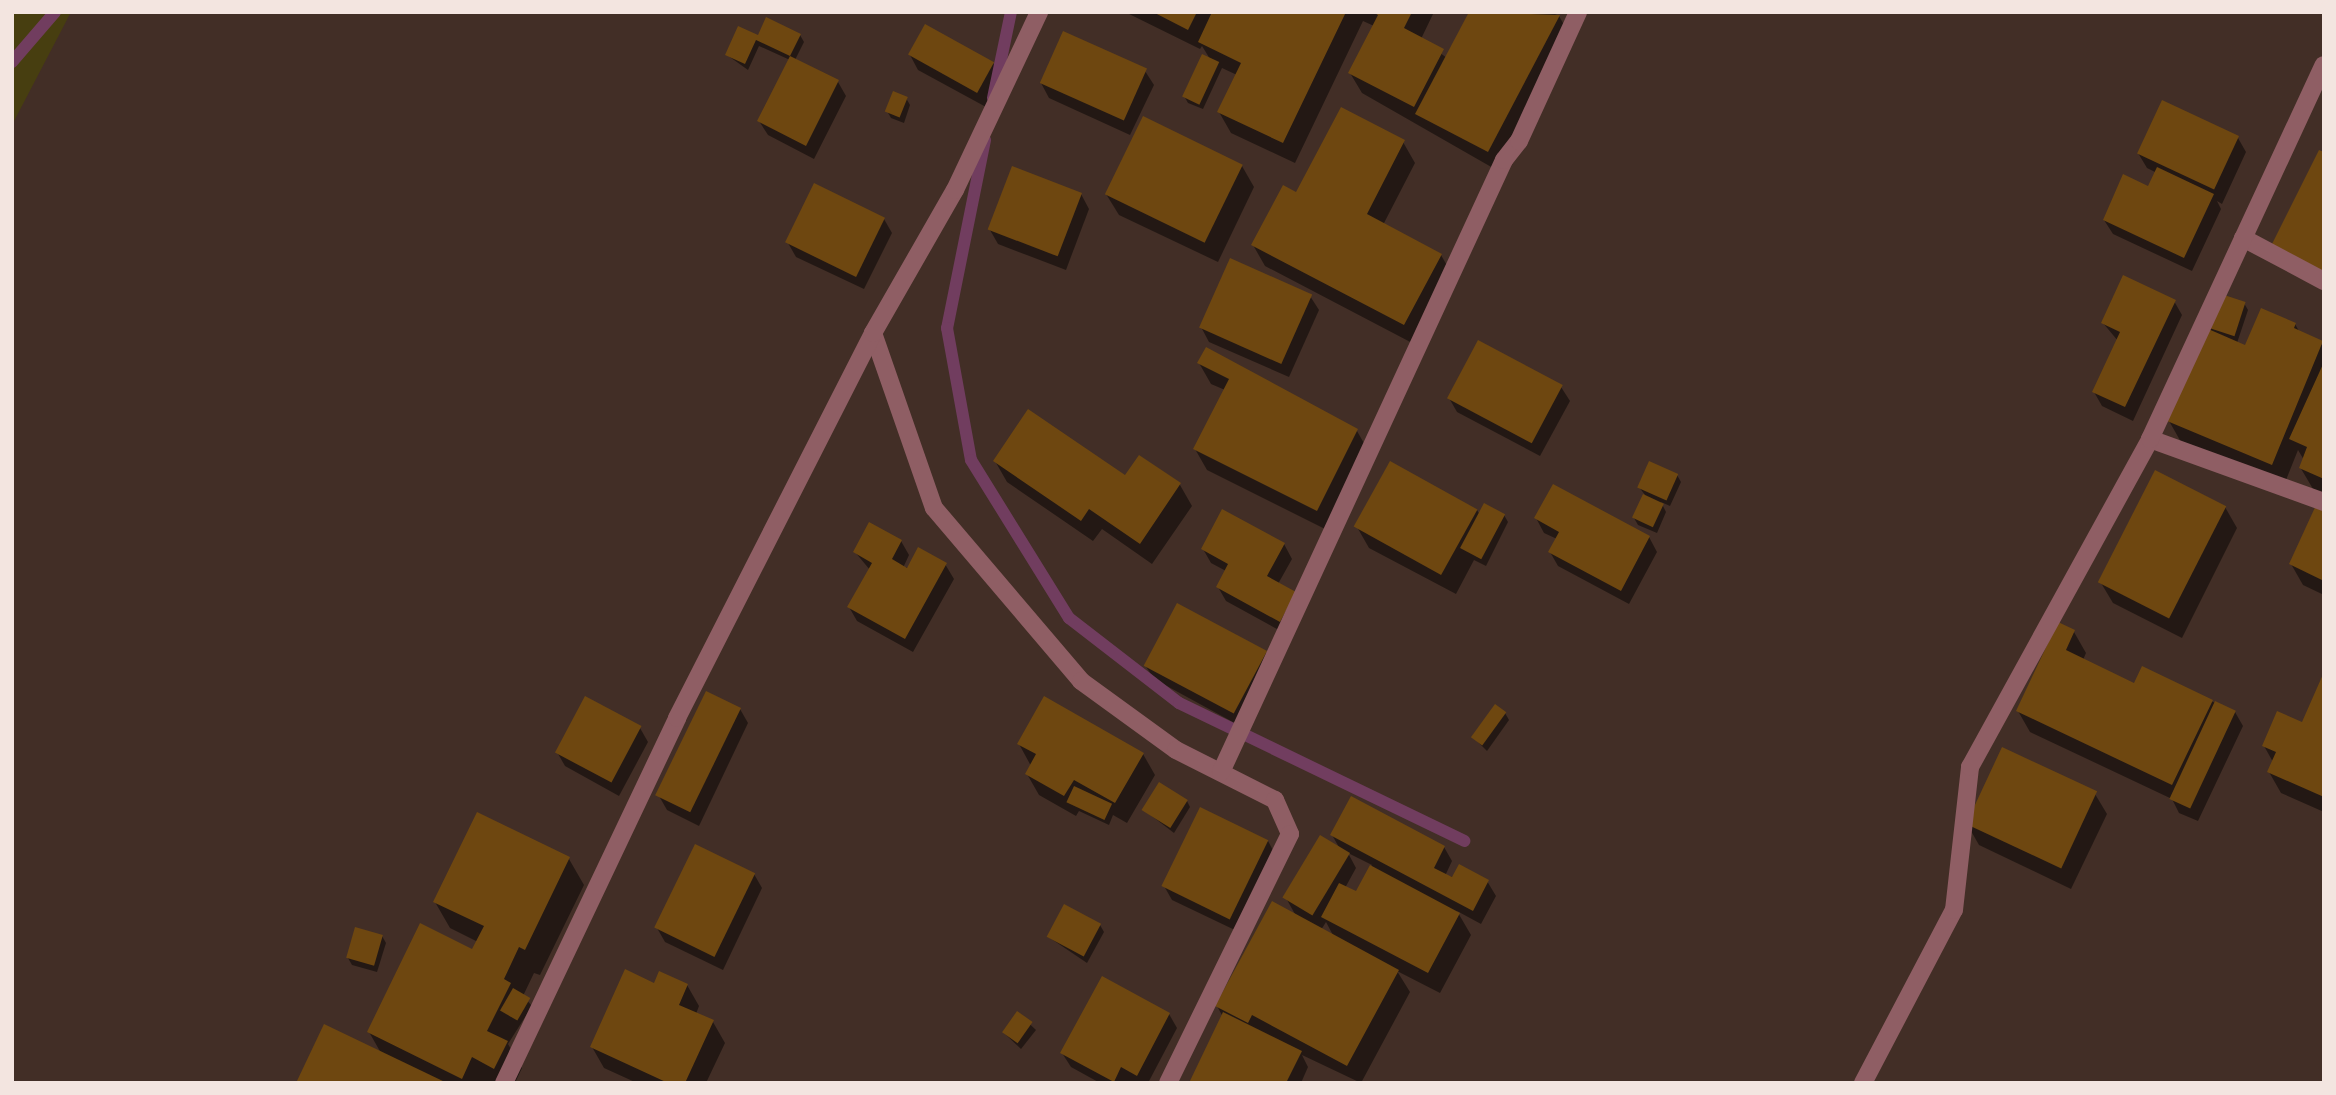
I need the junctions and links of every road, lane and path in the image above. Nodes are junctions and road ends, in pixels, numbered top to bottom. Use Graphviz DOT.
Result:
graph roads {
  1 [pos="1039,12"];
  2 [pos="1578,12"];
  3 [pos="2324,65"];
  4 [pos="2243,238"];
  5 [pos="2324,281"];
  6 [pos="873,333"];
  7 [pos="2150,439"];
  8 [pos="2324,502"];
  9 [pos="1221,772"];
  10 [pos="503,1083"];
  11 [pos="1168,1083"];
  12 [pos="1863,1083"];
  1 -- 6 [label="street"];
  2 -- 9 [label="street"];
  3 -- 4 [label="street"];
  4 -- 5 [label="street"];
  4 -- 7 [label="street"];
  6 -- 9 [label="street"];
  6 -- 10 [label="street"];
  7 -- 8 [label="street"];
  7 -- 12 [label="street"];
  9 -- 11 [label="street"];
}
